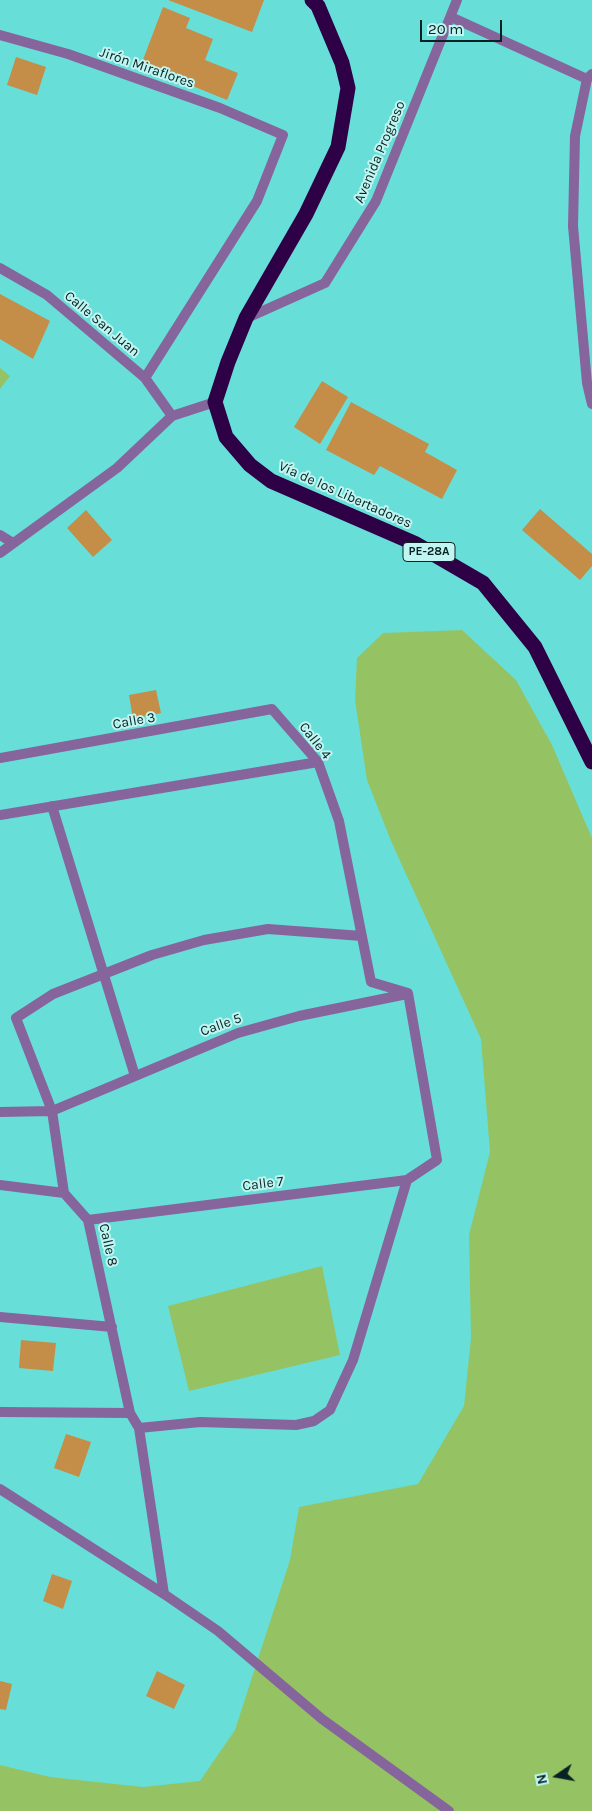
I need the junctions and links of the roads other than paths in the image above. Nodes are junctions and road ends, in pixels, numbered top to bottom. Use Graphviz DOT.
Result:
graph roads {
  1 [pos="312,0"];
  2 [pos="457,0"];
  3 [pos="451,17"];
  4 [pos="0,35"];
  5 [pos="590,76"];
  6 [pos="0,268"];
  7 [pos="246,318"];
  8 [pos="145,378"];
  9 [pos="215,402"];
  10 [pos="592,404"];
  11 [pos="172,416"];
  12 [pos="0,535"];
  13 [pos="13,543"];
  14 [pos="0,553"];
  15 [pos="272,709"];
  16 [pos="0,758"];
  17 [pos="318,762"];
  18 [pos="592,762"];
  19 [pos="52,806"];
  20 [pos="0,815"];
  21 [pos="362,936"];
  22 [pos="104,975"];
  23 [pos="408,993"];
  24 [pos="135,1076"];
  25 [pos="52,1111"];
  26 [pos="0,1112"];
  27 [pos="407,1180"];
  28 [pos="0,1185"];
  29 [pos="64,1192"];
  30 [pos="88,1220"];
  31 [pos="0,1317"];
  32 [pos="112,1327"];
  33 [pos="0,1412"];
  34 [pos="130,1413"];
  35 [pos="138,1428"];
  36 [pos="0,1489"];
  37 [pos="164,1594"];
  38 [pos="449,1811"];
  1 -- 7 [label="highway"];
  2 -- 3 [label="street, Avenida Progreso"];
  3 -- 5 [label="street"];
  3 -- 7 [label="street, Avenida Progreso"];
  4 -- 8 [label="street, Jirón Miraflores"];
  5 -- 10 [label="street"];
  6 -- 8 [label="street, Calle San Juan"];
  7 -- 9 [label="highway"];
  8 -- 11 [label="street, Calle San Juan"];
  9 -- 11 [label="street"];
  9 -- 18 [label="highway, Vía de los Libertadores / PE-28A"];
  11 -- 13 [label="street"];
  12 -- 13 [label="street"];
  13 -- 14 [label="street"];
  15 -- 16 [label="street, Calle 3"];
  15 -- 17 [label="street, Calle 4"];
  17 -- 19 [label="street"];
  17 -- 21 [label="street, Calle 4"];
  19 -- 20 [label="street"];
  19 -- 22 [label="street"];
  21 -- 22 [label="street"];
  21 -- 23 [label="street, Calle 4"];
  22 -- 24 [label="street"];
  22 -- 25 [label="street"];
  23 -- 24 [label="street, Calle 5"];
  23 -- 27 [label="street, Calle 7"];
  24 -- 25 [label="street, Calle 5"];
  25 -- 26 [label="street"];
  25 -- 29 [label="street"];
  27 -- 30 [label="street, Calle 7"];
  27 -- 35 [label="street"];
  28 -- 29 [label="street"];
  29 -- 30 [label="street, Calle 8"];
  30 -- 32 [label="street, Calle 8"];
  31 -- 32 [label="street"];
  32 -- 34 [label="street, Calle 8"];
  33 -- 34 [label="street"];
  34 -- 35 [label="street, Calle 8"];
  35 -- 37 [label="street, Calle 8"];
  36 -- 37 [label="street"];
  37 -- 38 [label="street"];
}
